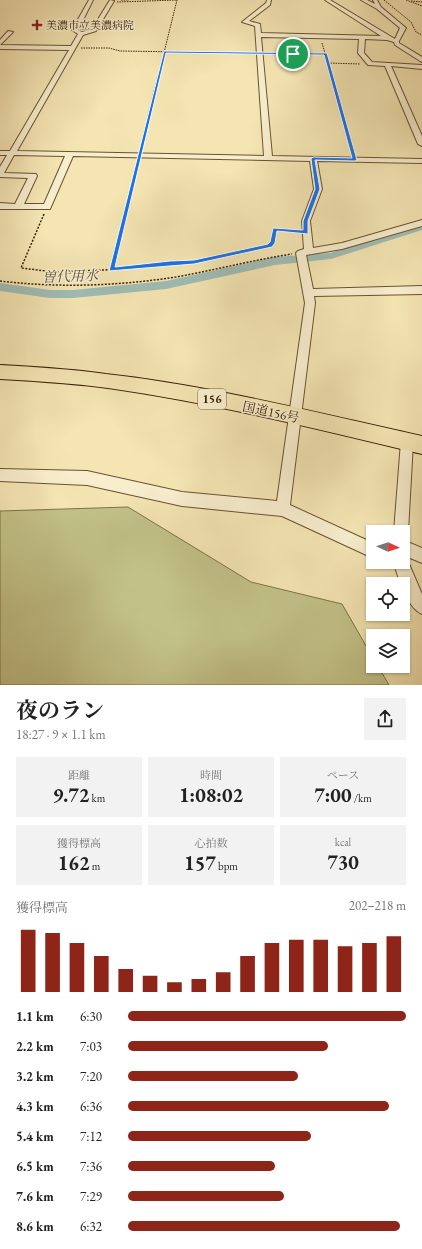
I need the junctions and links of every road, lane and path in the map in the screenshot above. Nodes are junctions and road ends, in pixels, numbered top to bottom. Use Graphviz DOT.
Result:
graph roads {
  1 [pos="91,0"];
  2 [pos="269,0"];
  3 [pos="327,0"];
  4 [pos="362,0"];
  5 [pos="375,0"];
  6 [pos="384,0"];
  7 [pos="406,0"];
  8 [pos="112,1"];
  9 [pos="408,1"];
  10 [pos="422,2"];
  11 [pos="422,6"];
  12 [pos="379,8"];
  13 [pos="5,33"];
  14 [pos="81,34"];
  15 [pos="259,35"];
  16 [pos="422,35"];
  17 [pos="320,36"];
  18 [pos="362,37"];
  19 [pos="388,38"];
  20 [pos="396,40"];
  21 [pos="0,43"];
  22 [pos="0,47"];
  23 [pos="73,48"];
  24 [pos="165,52"];
  25 [pos="261,53"];
  26 [pos="325,54"];
  27 [pos="422,60"];
  28 [pos="328,63"];
  29 [pos="370,64"];
  30 [pos="387,64"];
  31 [pos="422,67"];
  32 [pos="422,144"];
  33 [pos="0,152"];
  34 [pos="12,153"];
  35 [pos="70,154"];
  36 [pos="139,156"];
  37 [pos="268,158"];
  38 [pos="313,159"];
  39 [pos="355,160"];
  40 [pos="422,161"];
  41 [pos="0,174"];
  42 [pos="0,206"];
  43 [pos="18,207"];
  44 [pos="47,207"];
  45 [pos="422,223"];
  46 [pos="306,232"];
  47 [pos="304,256"];
  48 [pos="111,269"];
  49 [pos="0,281"];
  50 [pos="422,290"];
  51 [pos="308,293"];
  52 [pos="0,372"];
  53 [pos="295,417"];
  54 [pos="414,443"];
  55 [pos="0,475"];
  56 [pos="283,509"];
  57 [pos="402,525"];
  58 [pos="366,548"];
  59 [pos="410,550"];
  60 [pos="422,556"];
  61 [pos="403,569"];
  62 [pos="422,606"];
  1 -- 14 [label="street"];
  2 -- 15 [label="street"];
  3 -- 19 [label="street"];
  4 -- 12 [label="street"];
  5 -- 12 [label="street"];
  6 -- 16 [label="path"];
  7 -- 9 [label="path"];
  8 -- 14 [label="street"];
  8 -- 24 [label="path"];
  9 -- 10 [label="path"];
  9 -- 11 [label="path"];
  12 -- 20 [label="street"];
  13 -- 21 [label="street"];
  14 -- 23 [label="street"];
  15 -- 17 [label="street"];
  15 -- 25 [label="street"];
  17 -- 18 [label="street"];
  17 -- 26 [label="path"];
  18 -- 19 [label="street"];
  18 -- 29 [label="street"];
  19 -- 20 [label="street"];
  20 -- 27 [label="street"];
  22 -- 23 [label="street"];
  23 -- 24 [label="path"];
  23 -- 34 [label="street"];
  24 -- 25 [label="path"];
  24 -- 36 [label="path"];
  25 -- 26 [label="path"];
  25 -- 37 [label="street"];
  26 -- 28 [label="path"];
  28 -- 29 [label="path"];
  28 -- 39 [label="path"];
  29 -- 30 [label="street"];
  30 -- 31 [label="street"];
  30 -- 32 [label="street"];
  33 -- 34 [label="street"];
  34 -- 35 [label="street"];
  34 -- 41 [label="street"];
  35 -- 36 [label="street"];
  35 -- 44 [label="street"];
  36 -- 37 [label="street"];
  36 -- 48 [label="path"];
  37 -- 38 [label="street"];
  38 -- 39 [label="street"];
  38 -- 46 [label="street"];
  39 -- 40 [label="street"];
  41 -- 43 [label="street"];
  42 -- 43 [label="street"];
  43 -- 44 [label="street"];
  44 -- 48 [label="path"];
  45 -- 47 [label="street"];
  46 -- 47 [label="street"];
  46 -- 48 [label="path"];
  47 -- 49 [label="path"];
  47 -- 51 [label="street"];
  50 -- 51 [label="street"];
  51 -- 53 [label="street"];
  52 -- 53 [label="highway, 国道156号 / 156"];
  53 -- 54 [label="highway, 国道156号 / 156"];
  53 -- 56 [label="street"];
  54 -- 57 [label="street"];
  55 -- 56 [label="street"];
  56 -- 58 [label="street"];
  59 -- 60 [label="street"];
  61 -- 62 [label="street"];
}
